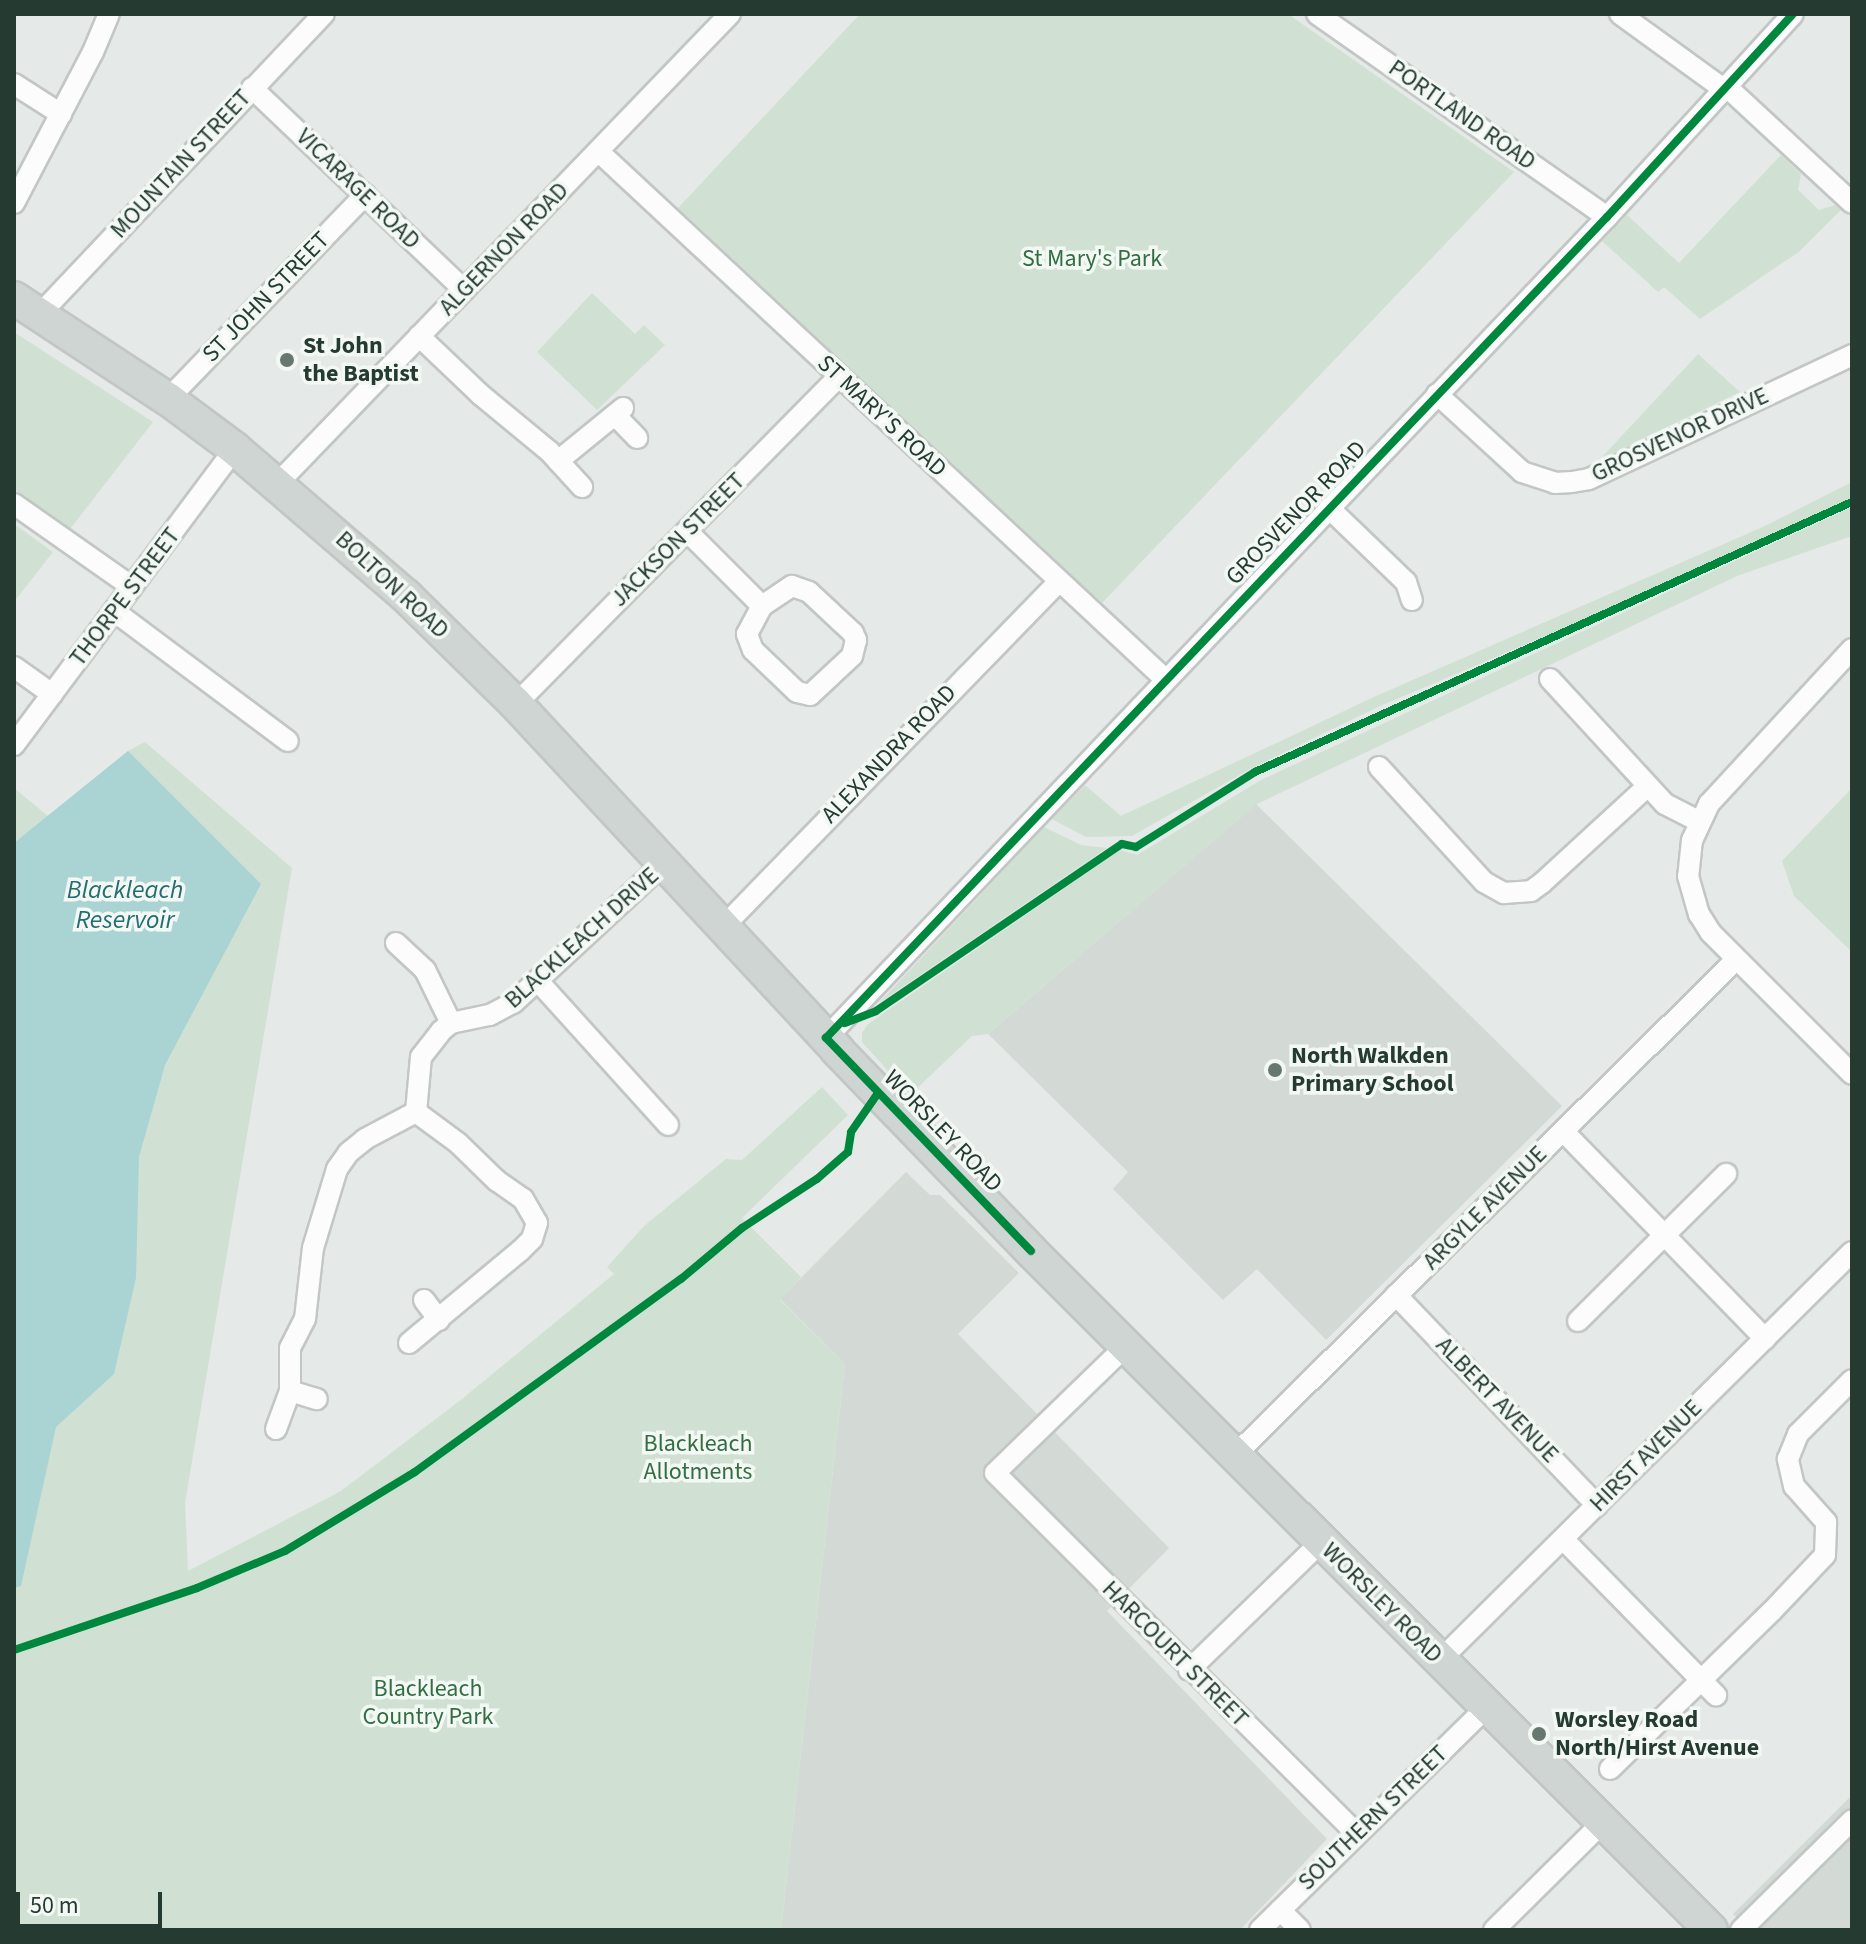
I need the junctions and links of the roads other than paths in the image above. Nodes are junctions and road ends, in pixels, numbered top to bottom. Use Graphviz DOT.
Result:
graph roads {
  1 [pos="109,14"];
  2 [pos="324,14"];
  3 [pos="730,14"];
  4 [pos="1317,14"];
  5 [pos="1620,14"];
  6 [pos="1793,14"];
  7 [pos="14,84"];
  8 [pos="252,88"];
  9 [pos="1727,89"];
  10 [pos="61,114"];
  11 [pos="598,151"];
  12 [pos="365,195"];
  13 [pos="14,203"];
  14 [pos="1852,203"];
  15 [pos="1607,217"];
  16 [pos="464,290"];
  17 [pos="27,306"];
  18 [pos="419,336"];
  19 [pos="1852,355"];
  20 [pos="839,376"];
  21 [pos="1437,394"];
  22 [pos="168,399"];
  23 [pos="637,438"];
  24 [pos="235,449"];
  25 [pos="558,461"];
  26 [pos="277,484"];
  27 [pos="582,487"];
  28 [pos="14,504"];
  29 [pos="1329,508"];
  30 [pos="687,531"];
  31 [pos="1058,583"];
  32 [pos="132,587"];
  33 [pos="1412,600"];
  34 [pos="762,606"];
  35 [pos="114,611"];
  36 [pos="1852,649"];
  37 [pos="14,667"];
  38 [pos="1166,680"];
  39 [pos="1563,683"];
  40 [pos="52,694"];
  41 [pos="516,704"];
  42 [pos="288,741"];
  43 [pos="14,745"];
  44 [pos="1390,772"];
  45 [pos="1648,786"];
  46 [pos="1699,821"];
  47 [pos="664,863"];
  48 [pos="723,927"];
  49 [pos="392,942"];
  50 [pos="1736,960"];
  51 [pos="538,981"];
  52 [pos="451,1023"];
  53 [pos="832,1044"];
  54 [pos="1852,1074"];
  55 [pos="416,1112"];
  56 [pos="669,1124"];
  57 [pos="1563,1131"];
  58 [pos="1726,1174"];
  59 [pos="559,1222"];
  60 [pos="537,1223"];
  61 [pos="1664,1235"];
  62 [pos="1852,1252"];
  63 [pos="1396,1295"];
  64 [pos="424,1300"];
  65 [pos="439,1320"];
  66 [pos="1578,1321"];
  67 [pos="1765,1339"];
  68 [pos="409,1343"];
  69 [pos="1126,1346"];
  70 [pos="1852,1380"];
  71 [pos="290,1391"];
  72 [pos="317,1399"];
  73 [pos="276,1429"];
  74 [pos="1234,1456"];
  75 [pos="1597,1505"];
  76 [pos="1563,1539"];
  77 [pos="1321,1542"];
  78 [pos="1440,1660"];
  79 [pos="1189,1670"];
  80 [pos="1701,1679"];
  81 [pos="1716,1695"];
  82 [pos="1487,1707"];
  83 [pos="1610,1769"];
  84 [pos="1852,1820"];
  85 [pos="1603,1822"];
  86 [pos="1357,1834"];
  87 [pos="1280,1910"];
  88 [pos="1260,1930"];
  89 [pos="1300,1930"];
  90 [pos="1494,1930"];
  91 [pos="1711,1930"];
  92 [pos="1741,1930"];
  1 -- 10 [label="street"];
  2 -- 8 [label="street, MOUNTAIN STREET"];
  3 -- 11 [label="street, ALGERNON ROAD"];
  4 -- 15 [label="street, PORTLAND ROAD"];
  5 -- 9 [label="street"];
  6 -- 9 [label="street, GROSVENOR ROAD"];
  7 -- 10 [label="street"];
  8 -- 12 [label="street, VICARAGE ROAD"];
  8 -- 17 [label="street, MOUNTAIN STREET"];
  9 -- 14 [label="street"];
  9 -- 15 [label="street, GROSVENOR ROAD"];
  10 -- 13 [label="street"];
  11 -- 16 [label="street, ALGERNON ROAD"];
  11 -- 20 [label="street, ST MARY'S ROAD"];
  12 -- 16 [label="street, VICARAGE ROAD"];
  12 -- 22 [label="street, ST JOHN STREET"];
  15 -- 21 [label="street, GROSVENOR ROAD"];
  16 -- 18 [label="street, ALGERNON ROAD"];
  17 -- 22 [label="main road, BOLTON ROAD"];
  18 -- 25 [label="street"];
  18 -- 26 [label="street, ALGERNON ROAD"];
  19 -- 21 [label="street, GROSVENOR DRIVE"];
  20 -- 30 [label="street, JACKSON STREET"];
  20 -- 31 [label="street, ST MARY'S ROAD"];
  21 -- 29 [label="street, GROSVENOR ROAD"];
  22 -- 24 [label="main road, BOLTON ROAD"];
  23 -- 25 [label="street"];
  24 -- 26 [label="main road, BOLTON ROAD"];
  24 -- 32 [label="street, THORPE STREET"];
  25 -- 27 [label="street"];
  26 -- 41 [label="main road, BOLTON ROAD"];
  28 -- 32 [label="street"];
  29 -- 33 [label="street"];
  29 -- 38 [label="street, GROSVENOR ROAD"];
  30 -- 34 [label="street"];
  30 -- 41 [label="street, JACKSON STREET"];
  31 -- 38 [label="street, ST MARY'S ROAD"];
  31 -- 48 [label="street, ALEXANDRA ROAD"];
  32 -- 35 [label="street, THORPE STREET"];
  34 -- 34 [label="street"];
  35 -- 40 [label="street, THORPE STREET"];
  35 -- 42 [label="street"];
  36 -- 46 [label="street"];
  37 -- 40 [label="street"];
  38 -- 53 [label="street, GROSVENOR ROAD"];
  39 -- 45 [label="street"];
  40 -- 43 [label="street, THORPE STREET"];
  41 -- 47 [label="main road, BOLTON ROAD"];
  44 -- 45 [label="street"];
  45 -- 46 [label="street"];
  46 -- 50 [label="street"];
  47 -- 48 [label="main road, BOLTON ROAD"];
  47 -- 51 [label="street, BLACKLEACH DRIVE"];
  48 -- 53 [label="main road, WORSLEY ROAD"];
  49 -- 52 [label="street"];
  50 -- 54 [label="street"];
  50 -- 57 [label="street, ARGYLE AVENUE"];
  51 -- 52 [label="street, BLACKLEACH DRIVE"];
  51 -- 56 [label="street"];
  52 -- 55 [label="street"];
  53 -- 69 [label="main road, WORSLEY ROAD"];
  55 -- 60 [label="street"];
  55 -- 71 [label="street"];
  57 -- 61 [label="street"];
  57 -- 63 [label="street, ARGYLE AVENUE"];
  58 -- 61 [label="street"];
  59 -- 60 [label="street"];
  60 -- 65 [label="street"];
  61 -- 66 [label="street"];
  61 -- 67 [label="street"];
  62 -- 67 [label="street, HIRST AVENUE"];
  63 -- 74 [label="street, ARGYLE AVENUE"];
  63 -- 75 [label="street, ALBERT AVENUE"];
  64 -- 65 [label="street"];
  65 -- 68 [label="street"];
  67 -- 75 [label="street, HIRST AVENUE"];
  69 -- 74 [label="main road, WORSLEY ROAD"];
  69 -- 79 [label="street, HARCOURT STREET"];
  70 -- 80 [label="street"];
  71 -- 72 [label="street"];
  71 -- 73 [label="street"];
  74 -- 77 [label="main road, WORSLEY ROAD"];
  75 -- 76 [label="street, HIRST AVENUE"];
  76 -- 78 [label="street, HIRST AVENUE"];
  76 -- 80 [label="street"];
  77 -- 78 [label="main road, WORSLEY ROAD"];
  77 -- 79 [label="street"];
  78 -- 82 [label="main road, WORSLEY ROAD"];
  79 -- 86 [label="street, HARCOURT STREET"];
  80 -- 81 [label="street"];
  80 -- 83 [label="street"];
  82 -- 85 [label="main road, WORSLEY ROAD"];
  82 -- 86 [label="street, SOUTHERN STREET"];
  84 -- 92 [label="street"];
  85 -- 90 [label="street"];
  85 -- 91 [label="main road, WORSLEY ROAD"];
  86 -- 87 [label="street, SOUTHERN STREET"];
  87 -- 88 [label="street, SOUTHERN STREET"];
  87 -- 89 [label="street"];
}
